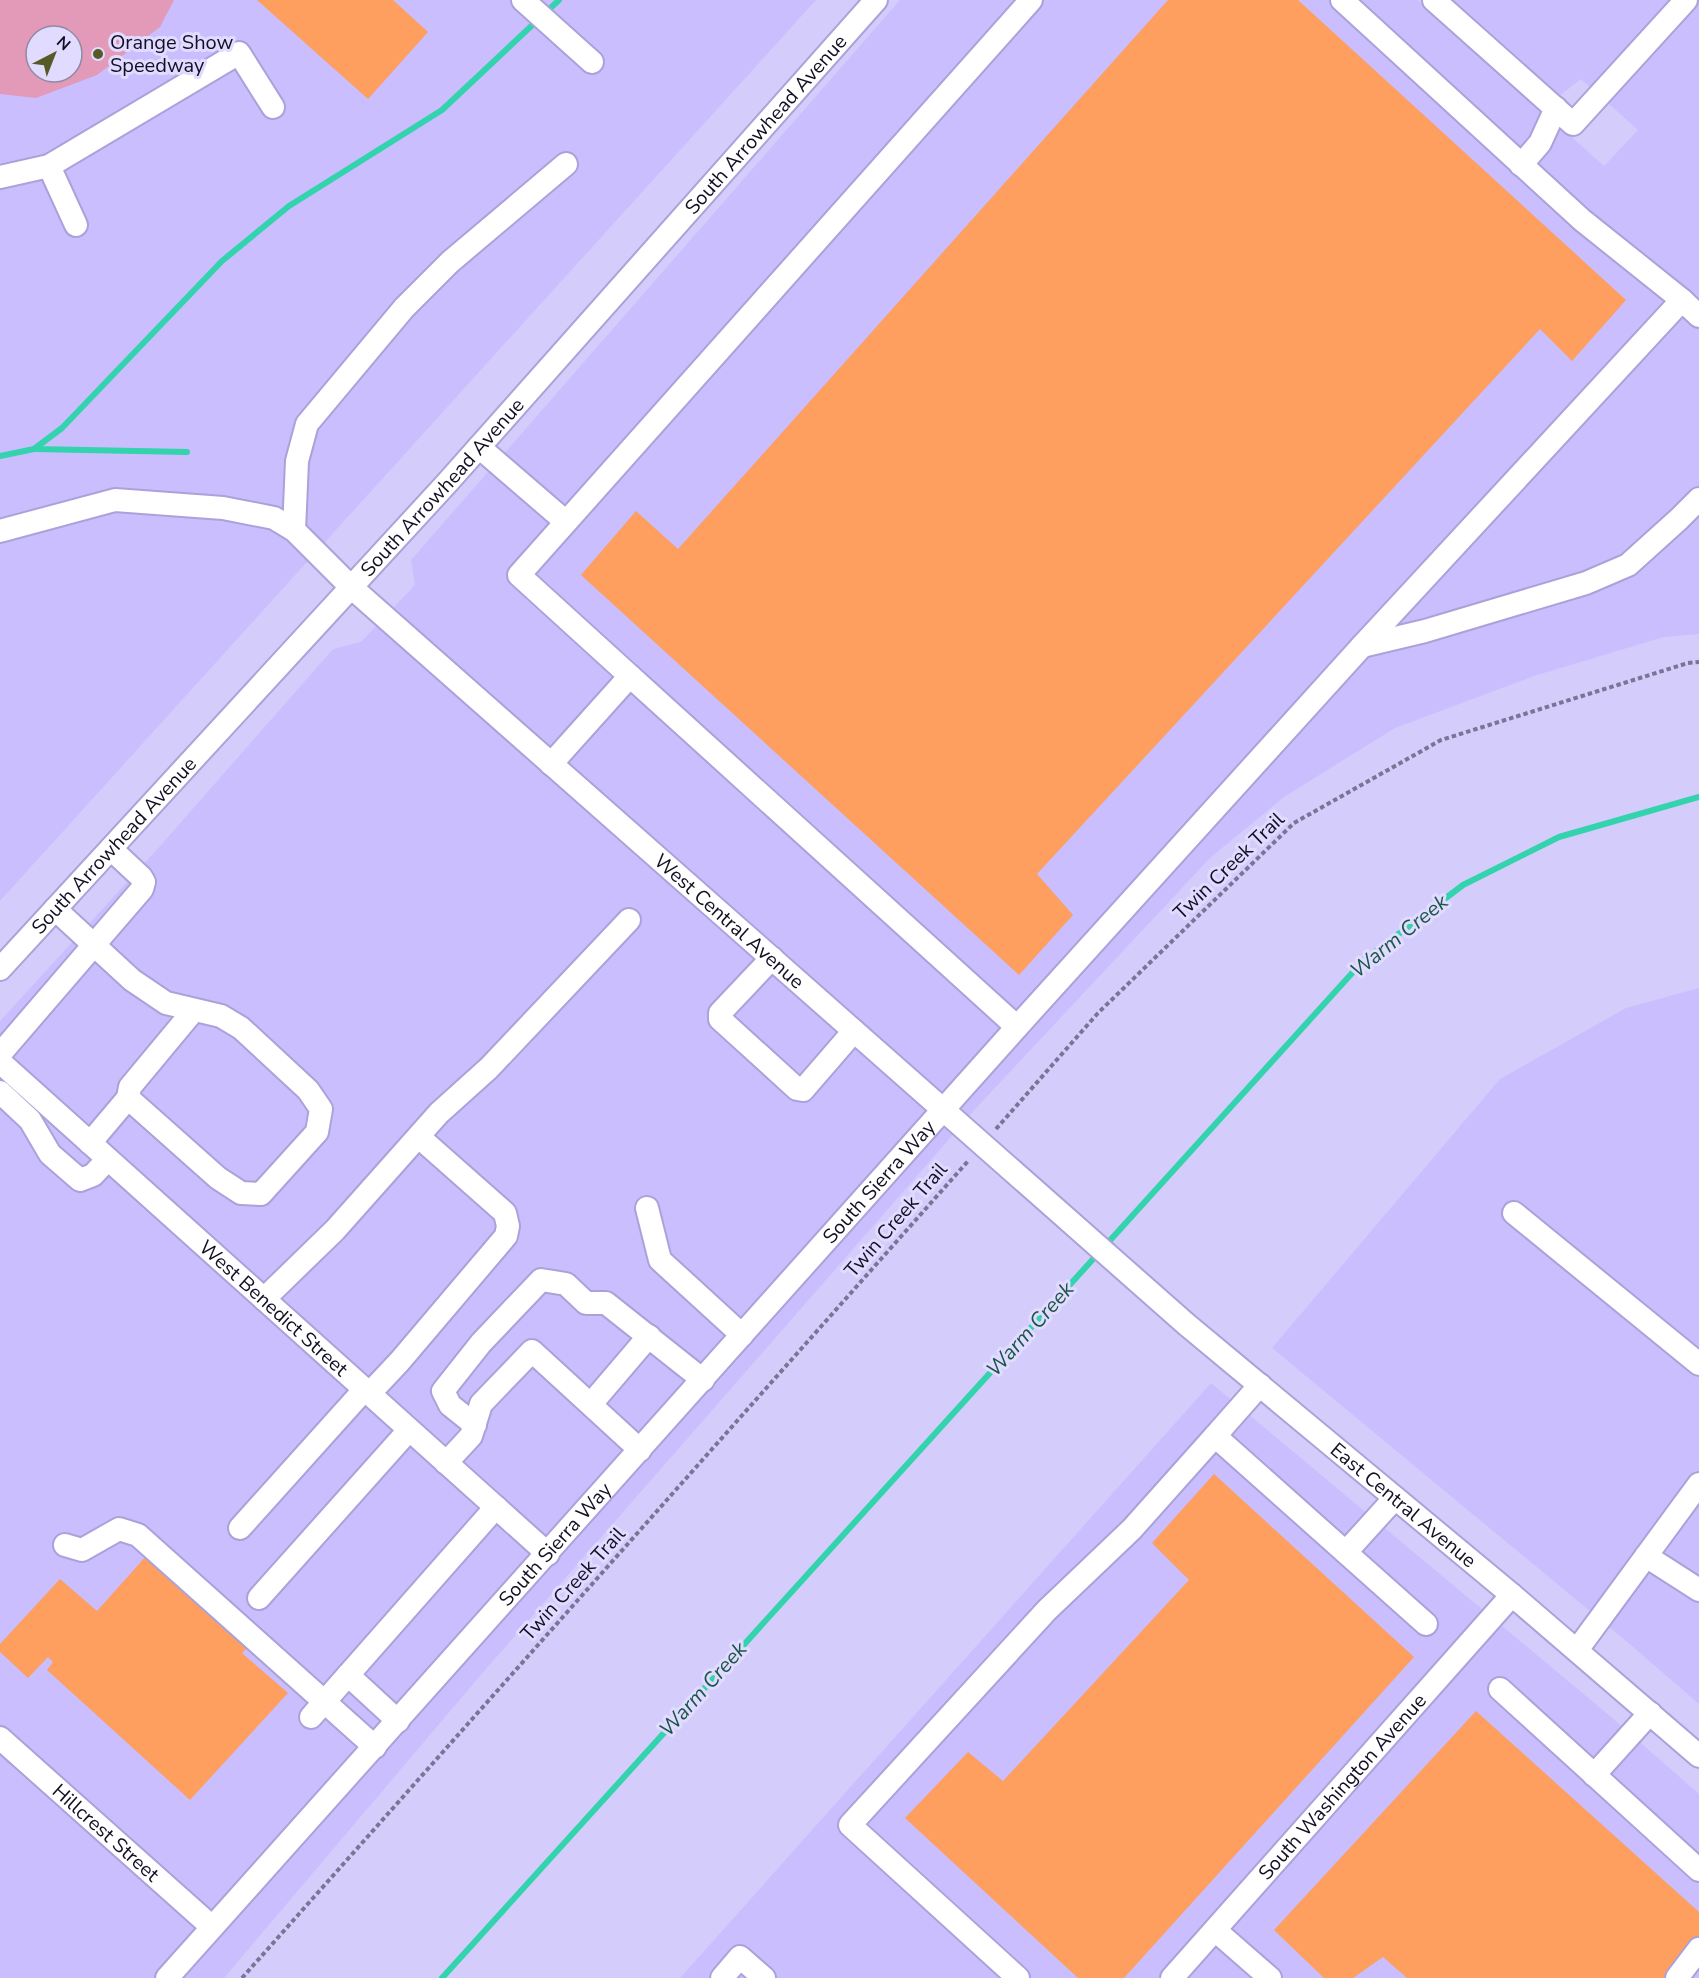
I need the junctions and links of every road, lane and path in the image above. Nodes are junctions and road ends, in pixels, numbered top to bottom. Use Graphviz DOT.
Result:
graph roads {
  1 [pos="523,0"];
  2 [pos="876,0"];
  3 [pos="1031,0"];
  4 [pos="1342,0"];
  5 [pos="1434,0"];
  6 [pos="1686,0"];
  7 [pos="592,62"];
  8 [pos="273,107"];
  9 [pos="1556,108"];
  10 [pos="566,164"];
  11 [pos="1521,165"];
  12 [pos="50,166"];
  13 [pos="0,177"];
  14 [pos="76,225"];
  15 [pos="1682,300"];
  16 [pos="1699,316"];
  17 [pos="479,447"];
  18 [pos="1699,499"];
  19 [pos="566,522"];
  20 [pos="294,530"];
  21 [pos="0,531"];
  22 [pos="351,587"];
  23 [pos="1362,646"];
  24 [pos="1699,662"];
  25 [pos="630,676"];
  26 [pos="551,764"];
  27 [pos="111,849"];
  28 [pos="55,909"];
  29 [pos="629,920"];
  30 [pos="93,945"];
  31 [pos="772,958"];
  32 [pos="0,969"];
  33 [pos="194,1010"];
  34 [pos="1017,1027"];
  35 [pos="854,1031"];
  36 [pos="0,1054"];
  37 [pos="0,1062"];
  38 [pos="0,1092"];
  39 [pos="129,1098"];
  40 [pos="943,1109"];
  41 [pos="419,1137"];
  42 [pos="90,1143"];
  43 [pos="982,1144"];
  44 [pos="108,1159"];
  45 [pos="647,1209"];
  46 [pos="1514,1212"];
  47 [pos="1107,1255"];
  48 [pos="264,1299"];
  49 [pos="742,1335"];
  50 [pos="649,1336"];
  51 [pos="1699,1364"];
  52 [pos="703,1380"];
  53 [pos="1260,1385"];
  54 [pos="367,1392"];
  55 [pos="591,1404"];
  56 [pos="475,1425"];
  57 [pos="410,1430"];
  58 [pos="1215,1436"];
  59 [pos="640,1450"];
  60 [pos="446,1463"];
  61 [pos="1699,1484"];
  62 [pos="1395,1497"];
  63 [pos="496,1507"];
  64 [pos="240,1528"];
  65 [pos="65,1545"];
  66 [pos="1346,1552"];
  67 [pos="548,1554"];
  68 [pos="1646,1556"];
  69 [pos="1699,1590"];
  70 [pos="1512,1595"];
  71 [pos="260,1598"];
  72 [pos="1426,1624"];
  73 [pos="1577,1650"];
  74 [pos="348,1675"];
  75 [pos="1500,1689"];
  76 [pos="318,1709"];
  77 [pos="1650,1713"];
  78 [pos="398,1721"];
  79 [pos="0,1738"];
  80 [pos="375,1747"];
  81 [pos="1699,1756"];
  82 [pos="1594,1774"];
  83 [pos="1699,1870"];
  84 [pos="212,1928"];
  85 [pos="1215,1930"];
  86 [pos="1699,1949"];
  87 [pos="167,1978"];
  88 [pos="242,1978"];
  89 [pos="722,1978"];
  90 [pos="764,1978"];
  91 [pos="1018,1978"];
  92 [pos="1172,1978"];
  93 [pos="1269,1978"];
  94 [pos="1677,1978"];
  1 -- 7 [label="street"];
  2 -- 17 [label="street, South Arrowhead Avenue"];
  3 -- 19 [label="street"];
  4 -- 11 [label="street"];
  5 -- 9 [label="street"];
  6 -- 9 [label="street"];
  8 -- 12 [label="street"];
  9 -- 11 [label="street"];
  10 -- 20 [label="street"];
  11 -- 15 [label="street"];
  12 -- 13 [label="street"];
  12 -- 14 [label="street"];
  15 -- 16 [label="street"];
  15 -- 23 [label="street, South Sierra Way"];
  17 -- 19 [label="street"];
  17 -- 22 [label="street, South Arrowhead Avenue"];
  18 -- 23 [label="street"];
  19 -- 25 [label="street"];
  20 -- 21 [label="street, West Central Avenue"];
  20 -- 22 [label="street, West Central Avenue"];
  22 -- 26 [label="street, West Central Avenue"];
  22 -- 27 [label="street, South Arrowhead Avenue"];
  23 -- 34 [label="street, South Sierra Way"];
  24 -- 43 [label="path, Twin Creek Trail"];
  25 -- 26 [label="street"];
  25 -- 34 [label="street"];
  26 -- 31 [label="street, West Central Avenue"];
  27 -- 28 [label="street, South Arrowhead Avenue"];
  27 -- 30 [label="street"];
  28 -- 30 [label="street"];
  28 -- 32 [label="street, South Arrowhead Avenue"];
  29 -- 41 [label="street"];
  30 -- 33 [label="street"];
  30 -- 36 [label="street"];
  31 -- 35 [label="street, West Central Avenue"];
  31 -- 35 [label="street"];
  33 -- 39 [label="street"];
  33 -- 39 [label="street"];
  34 -- 40 [label="street, South Sierra Way"];
  35 -- 40 [label="street, West Central Avenue"];
  37 -- 42 [label="street, West Benedict Street"];
  38 -- 44 [label="street"];
  39 -- 42 [label="street"];
  40 -- 43 [label="street, West Central Avenue"];
  40 -- 49 [label="street, South Sierra Way"];
  41 -- 48 [label="street"];
  41 -- 54 [label="street"];
  42 -- 44 [label="street, West Benedict Street"];
  43 -- 47 [label="street, West Central Avenue"];
  43 -- 88 [label="path, Twin Creek Trail"];
  44 -- 48 [label="street, West Benedict Street"];
  45 -- 49 [label="street"];
  46 -- 51 [label="street"];
  47 -- 53 [label="street, East Central Avenue"];
  48 -- 54 [label="street, West Benedict Street"];
  49 -- 52 [label="street, South Sierra Way"];
  50 -- 52 [label="street"];
  50 -- 55 [label="street"];
  50 -- 56 [label="street"];
  52 -- 59 [label="street, South Sierra Way"];
  53 -- 58 [label="street"];
  53 -- 62 [label="street, East Central Avenue"];
  54 -- 57 [label="street, West Benedict Street"];
  54 -- 64 [label="street"];
  55 -- 56 [label="street"];
  55 -- 59 [label="street"];
  56 -- 60 [label="street"];
  57 -- 60 [label="street, West Benedict Street"];
  57 -- 71 [label="street"];
  58 -- 66 [label="street"];
  58 -- 91 [label="street"];
  59 -- 67 [label="street, South Sierra Way"];
  60 -- 63 [label="street, West Benedict Street"];
  61 -- 68 [label="street"];
  62 -- 66 [label="street"];
  62 -- 70 [label="street, East Central Avenue"];
  63 -- 67 [label="street, West Benedict Street"];
  63 -- 74 [label="street"];
  65 -- 76 [label="street"];
  66 -- 72 [label="street"];
  67 -- 78 [label="street, South Sierra Way"];
  68 -- 69 [label="street"];
  68 -- 73 [label="street"];
  70 -- 73 [label="street, East Central Avenue"];
  70 -- 85 [label="street, South Washington Avenue"];
  73 -- 77 [label="street, East Central Avenue"];
  74 -- 76 [label="street"];
  74 -- 78 [label="street"];
  75 -- 82 [label="street"];
  76 -- 80 [label="street"];
  77 -- 81 [label="street, East Central Avenue"];
  77 -- 82 [label="street"];
  78 -- 80 [label="street, South Sierra Way"];
  79 -- 84 [label="street, Hillcrest Street"];
  80 -- 84 [label="street, South Sierra Way"];
  82 -- 83 [label="street"];
  84 -- 87 [label="street, South Sierra Way"];
  85 -- 92 [label="street, South Washington Avenue"];
  85 -- 93 [label="street"];
  86 -- 94 [label="street"];
  89 -- 90 [label="street"];
}
